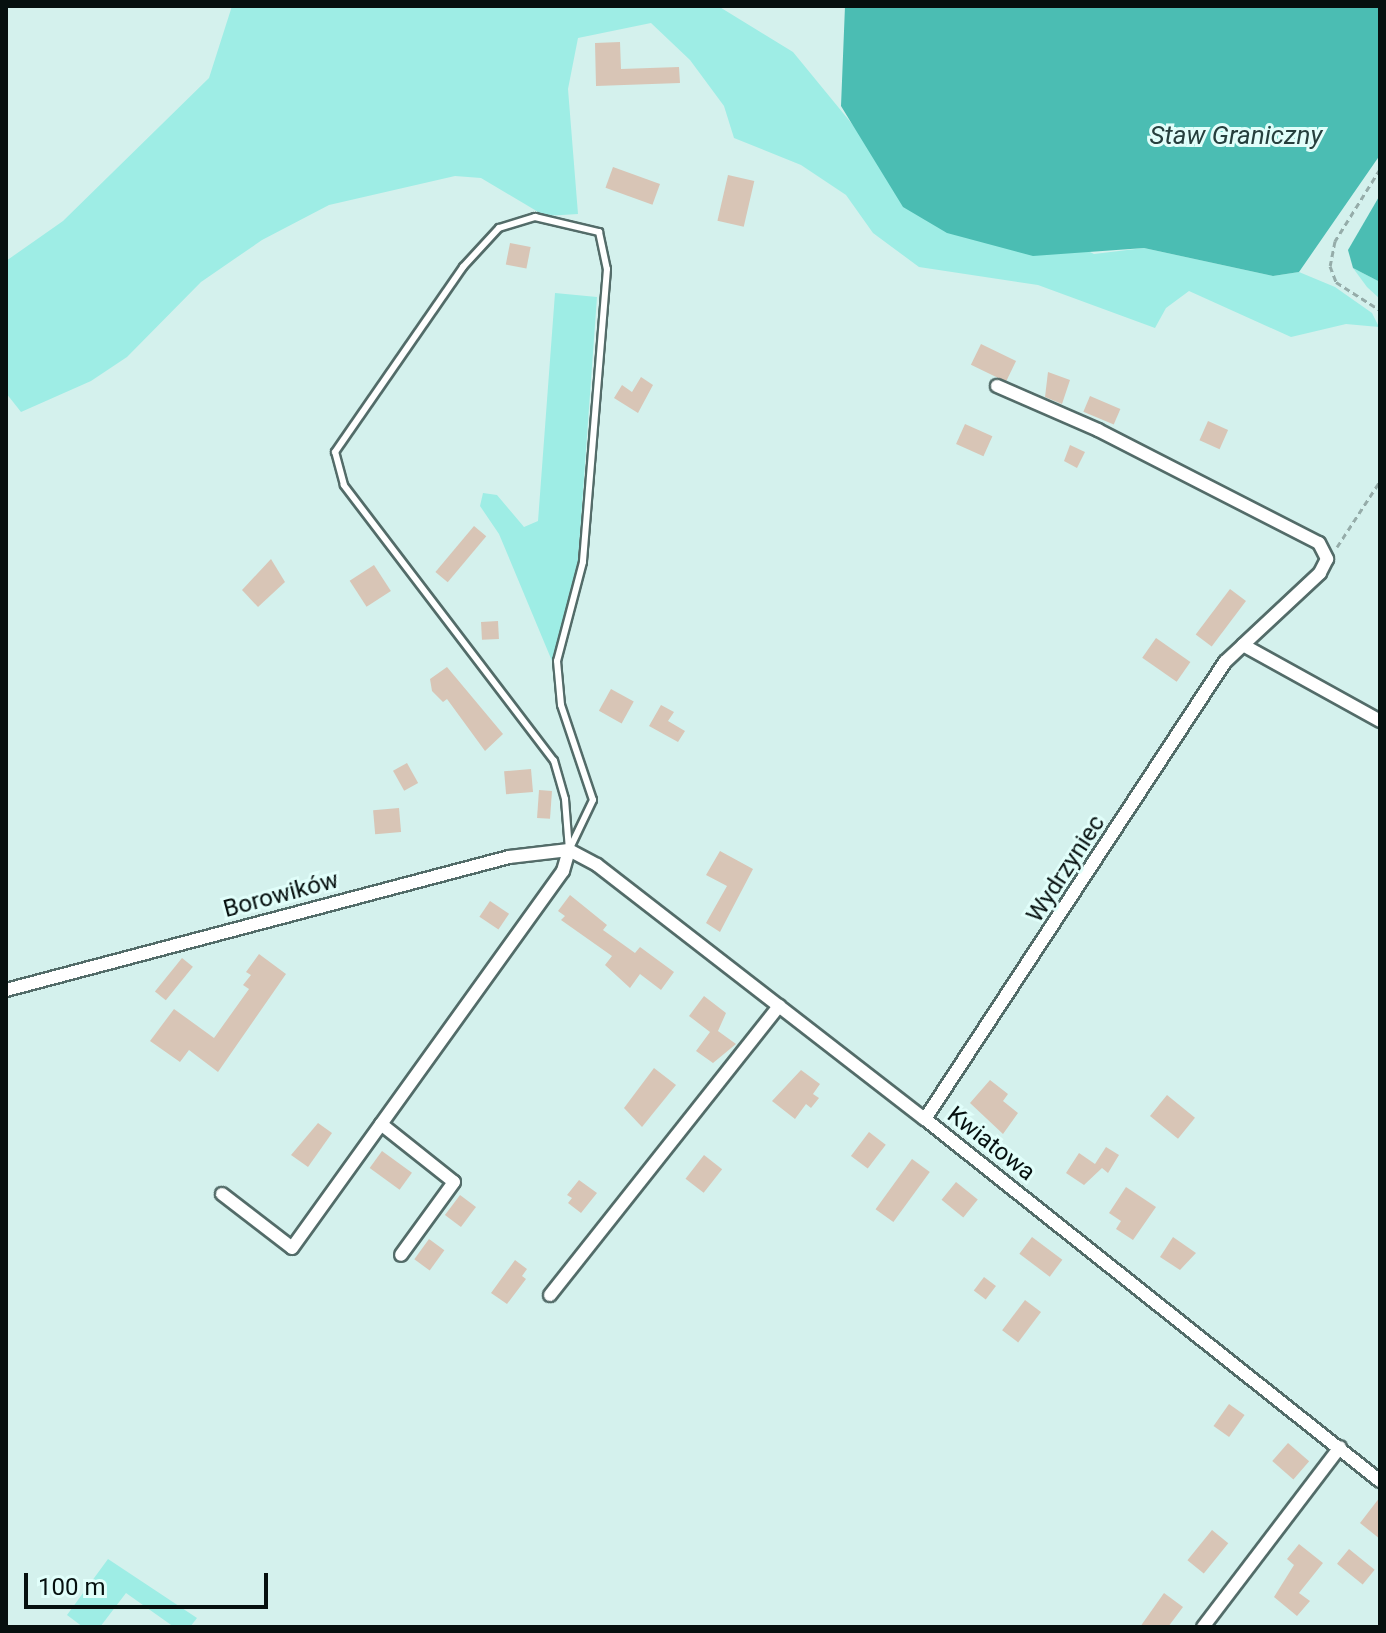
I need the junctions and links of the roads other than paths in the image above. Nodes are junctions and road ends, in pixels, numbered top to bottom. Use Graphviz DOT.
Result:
graph roads {
  1 [pos="997,386"];
  2 [pos="1243,645"];
  3 [pos="1380,721"];
  4 [pos="569,850"];
  5 [pos="6,990"];
  6 [pos="779,1006"];
  7 [pos="925,1119"];
  8 [pos="381,1124"];
  9 [pos="222,1194"];
  10 [pos="401,1255"];
  11 [pos="550,1295"];
  12 [pos="1340,1447"];
  13 [pos="1380,1481"];
  14 [pos="1203,1627"];
  1 -- 2 [label="street, Wydrzyniec"];
  2 -- 3 [label="street"];
  2 -- 7 [label="street, Wydrzyniec"];
  4 -- 4 [label="lane"];
  4 -- 5 [label="street, Borowików"];
  4 -- 6 [label="street, Kwiatowa"];
  4 -- 8 [label="street"];
  6 -- 7 [label="street, Kwiatowa"];
  6 -- 11 [label="street"];
  7 -- 12 [label="street, Kwiatowa"];
  8 -- 9 [label="street"];
  8 -- 10 [label="street"];
  12 -- 13 [label="street, Kwiatowa"];
  12 -- 14 [label="street"];
}
